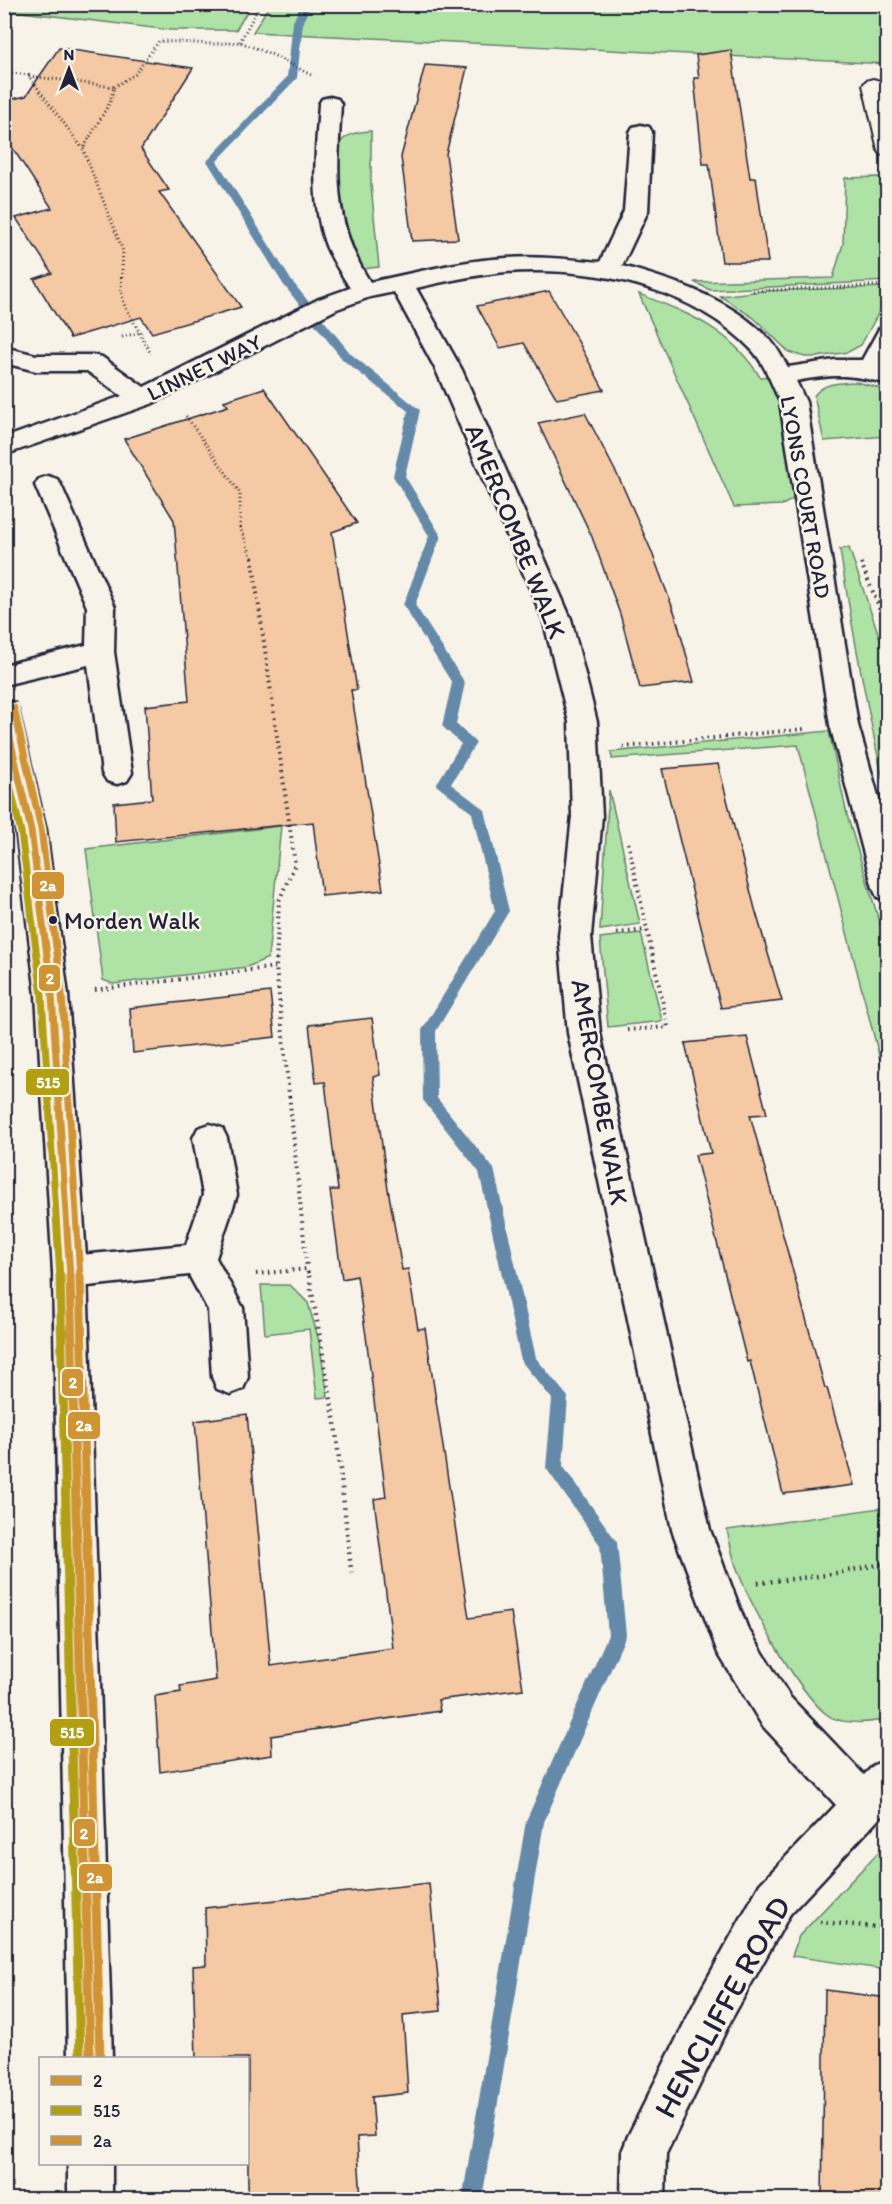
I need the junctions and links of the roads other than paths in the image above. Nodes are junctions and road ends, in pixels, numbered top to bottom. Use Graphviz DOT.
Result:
graph roads {
  1 [pos="873,86"];
  2 [pos="330,104"];
  3 [pos="641,132"];
  4 [pos="888,150"];
  5 [pos="608,270"];
  6 [pos="401,283"];
  7 [pos="364,291"];
  8 [pos="888,335"];
  9 [pos="4,355"];
  10 [pos="879,372"];
  11 [pos="781,376"];
  12 [pos="142,398"];
  13 [pos="4,447"];
  14 [pos="48,485"];
  15 [pos="100,652"];
  16 [pos="4,675"];
  17 [pos="4,710"];
  18 [pos="117,773"];
  19 [pos="888,888"];
  20 [pos="210,1138"];
  21 [pos="204,1269"];
  22 [pos="70,1272"];
  23 [pos="230,1377"];
  24 [pos="876,1792"];
  25 [pos="90,2057"];
  26 [pos="90,2165"];
  27 [pos="90,2199"];
  28 [pos="643,2199"];
  1 -- 4 [label="lane"];
  2 -- 7 [label="street"];
  3 -- 5 [label="street"];
  5 -- 6 [label="street, LYONS COURT ROAD"];
  5 -- 11 [label="street, LYONS COURT ROAD"];
  6 -- 7 [label="street, LINNET WAY"];
  6 -- 24 [label="street, AMERCOMBE WALK"];
  7 -- 12 [label="street, LINNET WAY"];
  8 -- 10 [label="street"];
  9 -- 12 [label="street"];
  10 -- 11 [label="street"];
  11 -- 19 [label="street, LYONS COURT ROAD"];
  12 -- 13 [label="street, LINNET WAY"];
  14 -- 15 [label="street"];
  15 -- 16 [label="street"];
  15 -- 18 [label="street"];
  17 -- 22 [label="street"];
  20 -- 21 [label="street"];
  21 -- 22 [label="street"];
  21 -- 23 [label="street"];
  22 -- 25 [label="street"];
  24 -- 28 [label="street, HENCLIFFE ROAD"];
  26 -- 27 [label="street"];
}
